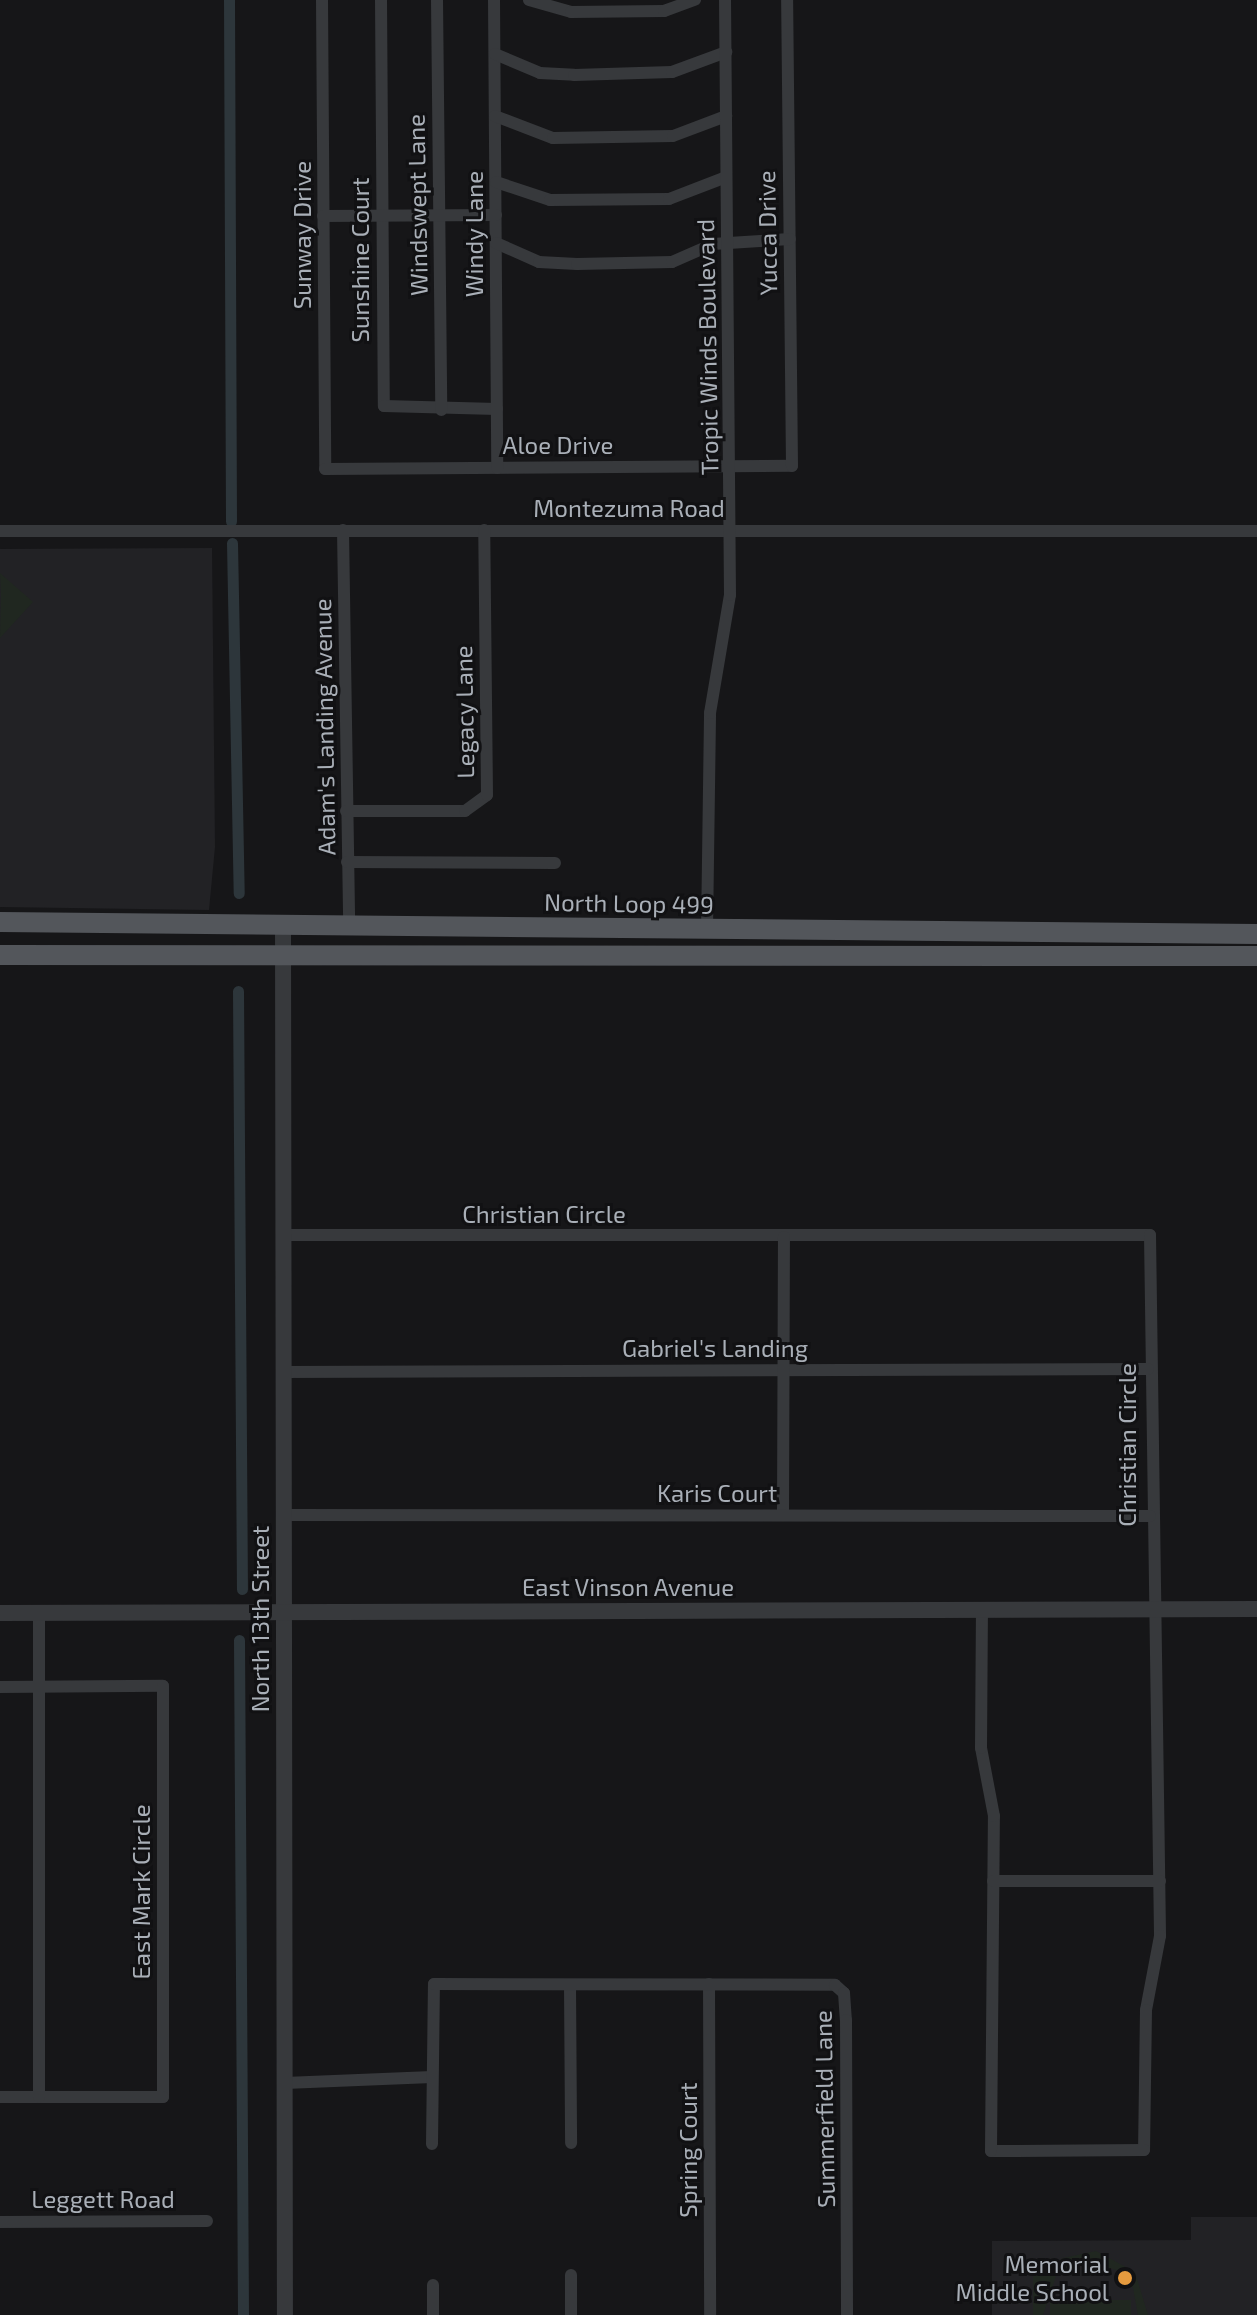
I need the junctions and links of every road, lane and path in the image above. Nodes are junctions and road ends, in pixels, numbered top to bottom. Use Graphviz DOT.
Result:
graph roads {
  1 [pos="322,0"];
  2 [pos="381,0"];
  3 [pos="437,0"];
  4 [pos="494,0"];
  5 [pos="529,0"];
  6 [pos="695,0"];
  7 [pos="725,0"];
  8 [pos="787,0"];
  9 [pos="551,5"];
  10 [pos="664,5"];
  11 [pos="608,6"];
  12 [pos="726,52"];
  13 [pos="495,54"];
  14 [pos="495,116"];
  15 [pos="726,116"];
  16 [pos="726,177"];
  17 [pos="496,182"];
  18 [pos="439,215"];
  19 [pos="496,215"];
  20 [pos="323,216"];
  21 [pos="382,216"];
  22 [pos="790,239"];
  23 [pos="496,243"];
  24 [pos="727,243"];
  25 [pos="497,409"];
  26 [pos="441,410"];
  27 [pos="730,466"];
  28 [pos="792,466"];
  29 [pos="497,468"];
  30 [pos="325,469"];
  31 [pos="343,530"];
  32 [pos="484,530"];
  33 [pos="731,530"];
  34 [pos="0,531"];
  35 [pos="1257,531"];
  36 [pos="346,811"];
  37 [pos="347,862"];
  38 [pos="555,863"];
  39 [pos="0,922"];
  40 [pos="283,923"];
  41 [pos="349,923"];
  42 [pos="707,931"];
  43 [pos="1257,934"];
  44 [pos="0,955"];
  45 [pos="542,955"];
  46 [pos="283,956"];
  47 [pos="1257,956"];
  48 [pos="283,1235"];
  49 [pos="784,1237"];
  50 [pos="1148,1369"];
  51 [pos="783,1370"];
  52 [pos="282,1372"];
  53 [pos="783,1514"];
  54 [pos="284,1515"];
  55 [pos="1150,1516"];
  56 [pos="1257,1609"];
  57 [pos="982,1610"];
  58 [pos="1151,1610"];
  59 [pos="39,1612"];
  60 [pos="284,1612"];
  61 [pos="0,1613"];
  62 [pos="0,1687"];
  63 [pos="40,1687"];
  64 [pos="993,1881"];
  65 [pos="1160,1881"];
  66 [pos="709,1984"];
  67 [pos="570,1985"];
  68 [pos="432,2077"];
  69 [pos="285,2083"];
  70 [pos="0,2097"];
  71 [pos="39,2097"];
  72 [pos="571,2143"];
  73 [pos="432,2144"];
  74 [pos="207,2221"];
  75 [pos="0,2222"];
  76 [pos="571,2275"];
  77 [pos="433,2285"];
  78 [pos="285,2315"];
  79 [pos="433,2315"];
  80 [pos="571,2315"];
  81 [pos="710,2315"];
  82 [pos="847,2315"];
  1 -- 20 [label="street, Sunway Drive"];
  2 -- 21 [label="street, Sunshine Court"];
  3 -- 18 [label="street, Windswept Lane"];
  4 -- 13 [label="street, Windy Lane"];
  5 -- 9 [label="street"];
  6 -- 10 [label="street"];
  7 -- 12 [label="street, Tropic Winds Boulevard"];
  8 -- 22 [label="street, Yucca Drive"];
  9 -- 11 [label="street"];
  10 -- 11 [label="street"];
  12 -- 13 [label="street"];
  12 -- 15 [label="street, Tropic Winds Boulevard"];
  13 -- 14 [label="street, Windy Lane"];
  14 -- 15 [label="street"];
  14 -- 17 [label="street, Windy Lane"];
  15 -- 16 [label="street, Tropic Winds Boulevard"];
  16 -- 17 [label="street"];
  16 -- 24 [label="street, Tropic Winds Boulevard"];
  17 -- 19 [label="street, Windy Lane"];
  18 -- 19 [label="street"];
  18 -- 21 [label="street"];
  18 -- 26 [label="street, Windswept Lane"];
  19 -- 23 [label="street, Windy Lane"];
  20 -- 21 [label="street"];
  20 -- 30 [label="street, Sunway Drive"];
  21 -- 26 [label="street, Sunshine Court"];
  22 -- 24 [label="street"];
  22 -- 28 [label="street, Yucca Drive"];
  23 -- 24 [label="street"];
  23 -- 25 [label="street, Windy Lane"];
  24 -- 27 [label="street, Tropic Winds Boulevard"];
  25 -- 26 [label="street, Sunshine Court"];
  25 -- 29 [label="street, Windy Lane"];
  27 -- 28 [label="street, Aloe Drive"];
  27 -- 29 [label="street, Aloe Drive"];
  27 -- 33 [label="street, Tropic Winds Boulevard"];
  29 -- 30 [label="street, Aloe Drive"];
  31 -- 32 [label="street, Montezuma Road"];
  31 -- 34 [label="street, Montezuma Road"];
  31 -- 36 [label="street, Adam's Landing Avenue"];
  32 -- 33 [label="street, Montezuma Road"];
  32 -- 36 [label="street, Legacy Lane"];
  33 -- 35 [label="street, Montezuma Road"];
  33 -- 42 [label="street, Tropic Winds Boulevard"];
  36 -- 37 [label="street, Adam's Landing Avenue"];
  37 -- 38 [label="street"];
  37 -- 41 [label="street, Adam's Landing Avenue"];
  39 -- 40 [label="main road, North Loop 499"];
  40 -- 41 [label="main road, North Loop 499"];
  40 -- 46 [label="street, North 13th Street"];
  41 -- 42 [label="main road, North Loop 499"];
  42 -- 43 [label="main road, North Loop 499"];
  42 -- 45 [label="main road"];
  44 -- 46 [label="main road, North Loop 499"];
  45 -- 46 [label="main road, North Loop 499"];
  45 -- 47 [label="main road, North Loop 499"];
  46 -- 48 [label="street, North 13th Street"];
  48 -- 49 [label="street, Christian Circle"];
  48 -- 52 [label="street, North 13th Street"];
  49 -- 50 [label="street, Christian Circle"];
  49 -- 51 [label="street"];
  50 -- 51 [label="street, Gabriel's Landing"];
  50 -- 55 [label="street, Christian Circle"];
  51 -- 52 [label="street, Gabriel's Landing"];
  51 -- 53 [label="street"];
  52 -- 54 [label="street, North 13th Street"];
  53 -- 54 [label="street, Karis Court"];
  53 -- 55 [label="street, Karis Court"];
  54 -- 60 [label="street, North 13th Street"];
  55 -- 58 [label="street, Christian Circle"];
  56 -- 58 [label="street, East Vinson Avenue"];
  57 -- 58 [label="street, East Vinson Avenue"];
  57 -- 60 [label="street, East Vinson Avenue"];
  57 -- 64 [label="street"];
  58 -- 65 [label="street, Christian Circle"];
  59 -- 60 [label="street, East Vinson Avenue"];
  59 -- 61 [label="street, East Vinson Avenue"];
  59 -- 63 [label="street"];
  60 -- 69 [label="street, North 13th Street"];
  62 -- 63 [label="street"];
  63 -- 71 [label="street"];
  63 -- 71 [label="street, East Mark Circle"];
  64 -- 65 [label="street"];
  64 -- 65 [label="street, Christian Circle"];
  66 -- 67 [label="street"];
  66 -- 81 [label="street, Spring Court"];
  66 -- 82 [label="street, Summerfield Lane"];
  67 -- 68 [label="street"];
  67 -- 72 [label="street"];
  68 -- 69 [label="street"];
  68 -- 73 [label="street"];
  69 -- 78 [label="street, North 13th Street"];
  70 -- 71 [label="street"];
  74 -- 75 [label="street, Leggett Road"];
  76 -- 80 [label="street"];
  77 -- 79 [label="street"];
}
